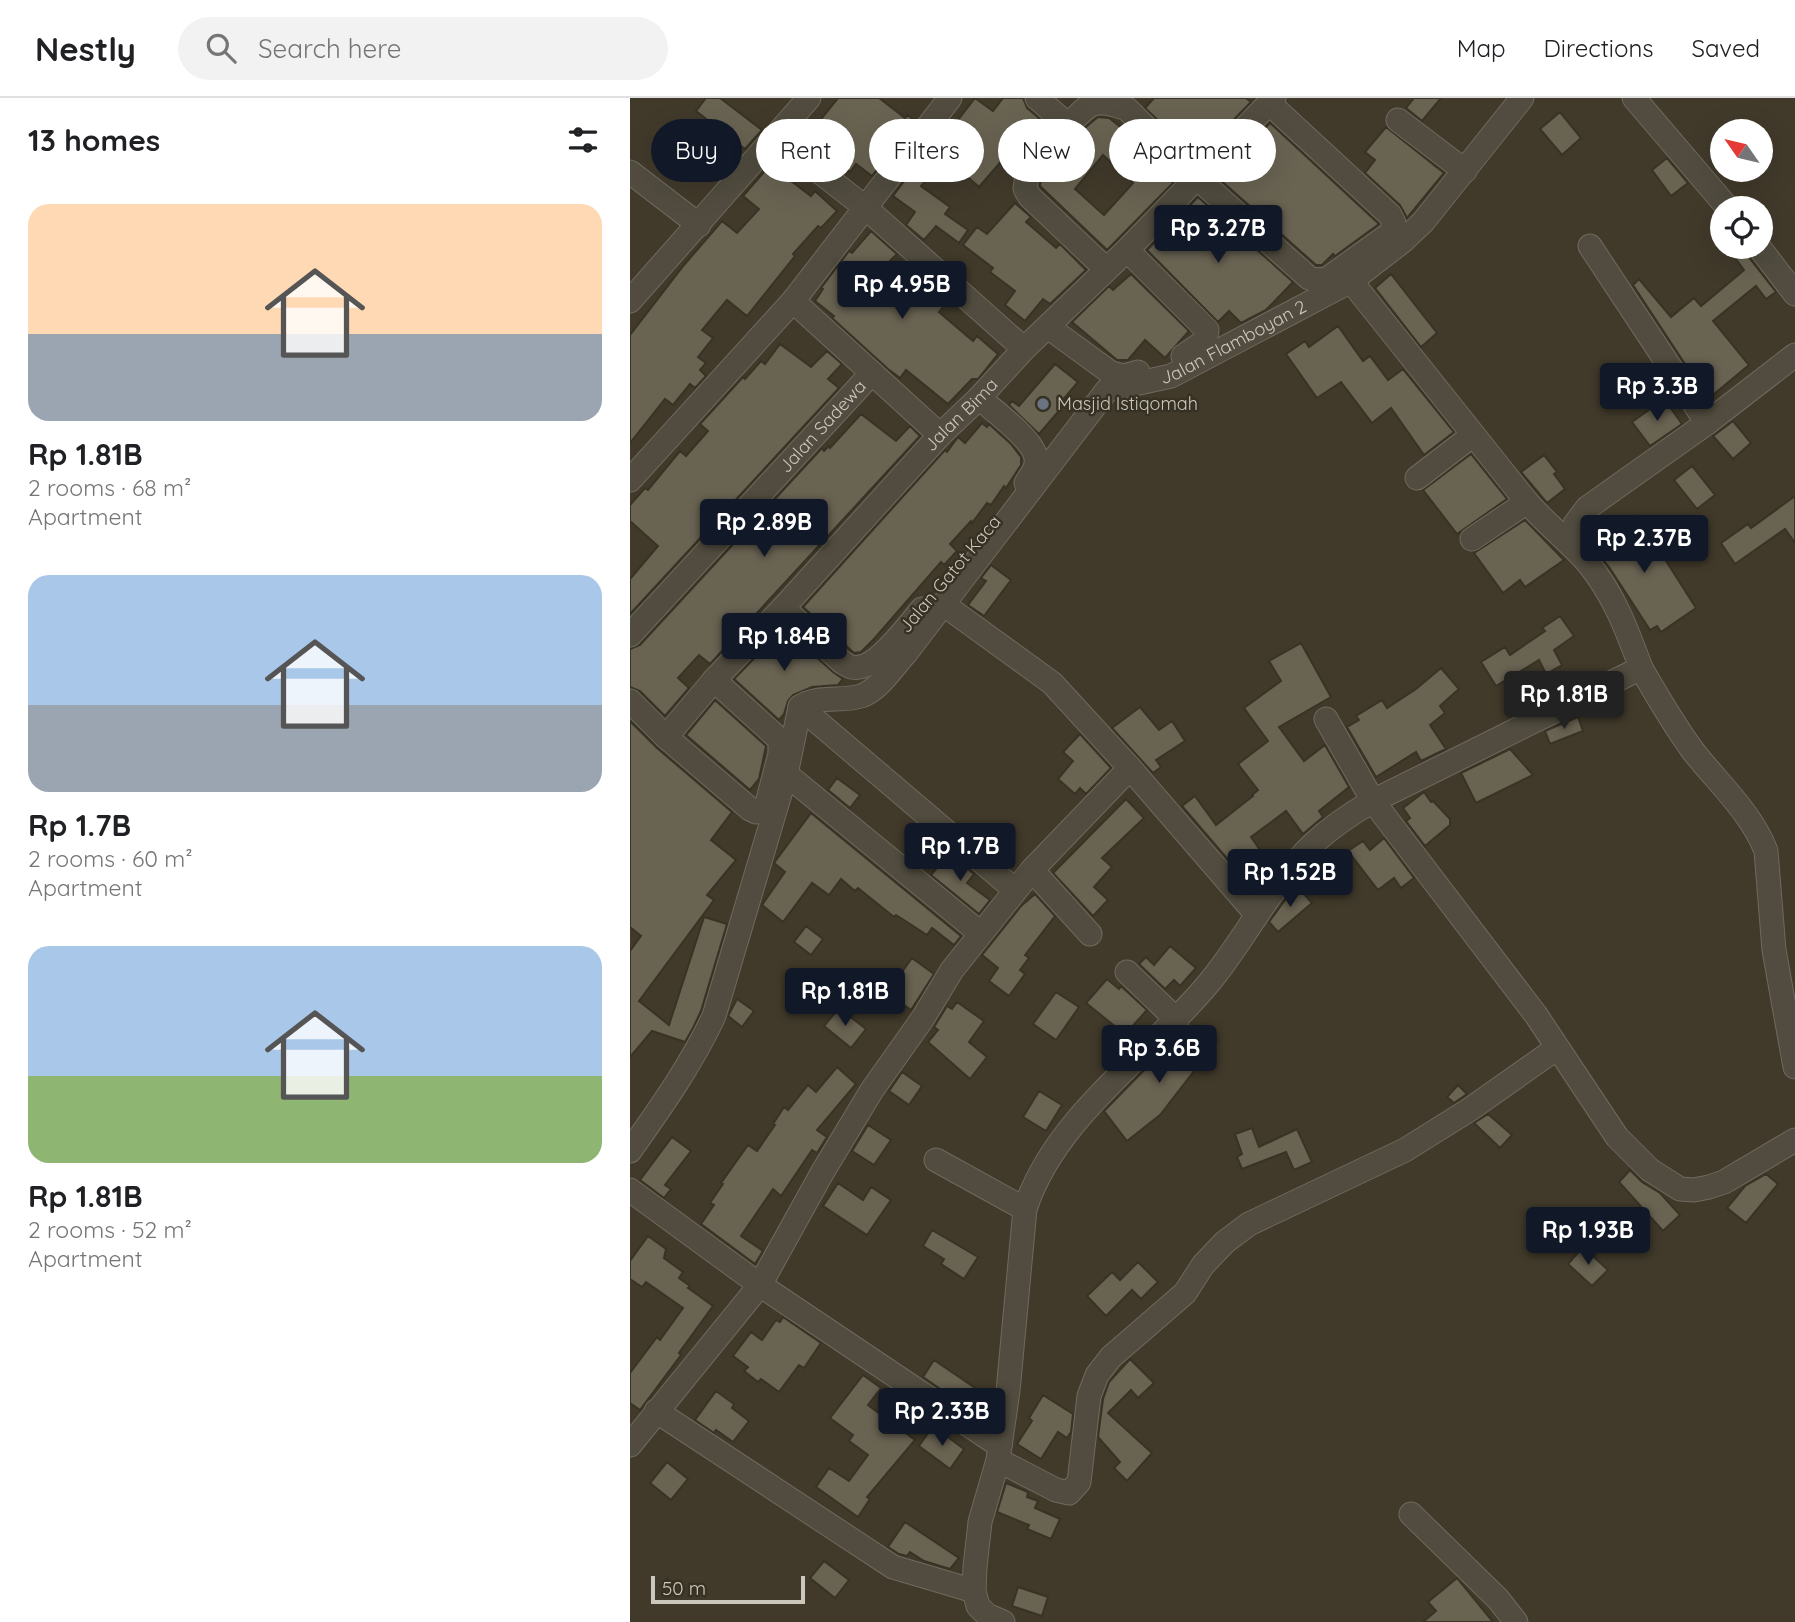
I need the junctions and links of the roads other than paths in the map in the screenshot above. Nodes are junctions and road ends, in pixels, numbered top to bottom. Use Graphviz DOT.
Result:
graph roads {
  1 [pos="809,98"];
  2 [pos="950,98"];
  3 [pos="1037,98"];
  4 [pos="1522,98"];
  5 [pos="1634,98"];
  6 [pos="1271,101"];
  7 [pos="1132,104"];
  8 [pos="790,119"];
  9 [pos="1061,119"];
  10 [pos="1076,119"];
  11 [pos="1145,119"];
  12 [pos="1253,119"];
  13 [pos="1398,120"];
  14 [pos="756,158"];
  15 [pos="1465,171"];
  16 [pos="630,172"];
  17 [pos="833,182"];
  18 [pos="1027,182"];
  19 [pos="1191,182"];
  20 [pos="1201,182"];
  21 [pos="1718,196"];
  22 [pos="866,208"];
  23 [pos="699,225"];
  24 [pos="1590,246"];
  25 [pos="1127,250"];
  26 [pos="1768,259"];
  27 [pos="1106,269"];
  28 [pos="1351,281"];
  29 [pos="1795,294"];
  30 [pos="630,301"];
  31 [pos="793,301"];
  32 [pos="1048,327"];
  33 [pos="1024,349"];
  34 [pos="1795,355"];
  35 [pos="872,373"];
  36 [pos="979,398"];
  37 [pos="1707,423"];
  38 [pos="940,435"];
  39 [pos="1474,435"];
  40 [pos="1417,478"];
  41 [pos="630,480"];
  42 [pos="1527,502"];
  43 [pos="1472,539"];
  44 [pos="1572,547"];
  45 [pos="943,604"];
  46 [pos="783,608"];
  47 [pos="630,635"];
  48 [pos="1641,668"];
  49 [pos="714,680"];
  50 [pos="630,701"];
  51 [pos="800,707"];
  52 [pos="1326,719"];
  53 [pos="663,734"];
  54 [pos="1130,768"];
  55 [pos="786,774"];
  56 [pos="1373,801"];
  57 [pos="1031,870"];
  58 [pos="1015,890"];
  59 [pos="1257,915"];
  60 [pos="980,933"];
  61 [pos="1090,934"];
  62 [pos="1127,972"];
  63 [pos="1177,1020"];
  64 [pos="1557,1048"];
  65 [pos="1795,1067"];
  66 [pos="1795,1140"];
  67 [pos="630,1152"];
  68 [pos="936,1160"];
  69 [pos="630,1191"];
  70 [pos="1025,1209"];
  71 [pos="760,1285"];
  72 [pos="656,1411"];
  73 [pos="630,1445"];
  74 [pos="999,1453"];
  75 [pos="1411,1514"];
  76 [pos="974,1591"];
  77 [pos="1003,1622"];
  78 [pos="1516,1622"];
  1 -- 8 [label="street"];
  2 -- 22 [label="street"];
  3 -- 9 [label="street"];
  4 -- 15 [label="street, Jalan Flamboyan 2"];
  5 -- 21 [label="street"];
  6 -- 12 [label="street, Jalan Bima"];
  6 -- 20 [label="street"];
  7 -- 10 [label="street"];
  7 -- 11 [label="street"];
  13 -- 15 [label="street"];
  14 -- 23 [label="street"];
  15 -- 28 [label="street, Jalan Flamboyan 2"];
  16 -- 23 [label="street"];
  17 -- 22 [label="street"];
  18 -- 27 [label="street"];
  19 -- 25 [label="street, Jalan Bima"];
  22 -- 31 [label="street"];
  22 -- 33 [label="street"];
  23 -- 30 [label="street"];
  24 -- 37 [label="street"];
  25 -- 27 [label="street, Jalan Bima"];
  25 -- 32 [label="street"];
  26 -- 29 [label="street"];
  27 -- 32 [label="street, Jalan Bima"];
  28 -- 39 [label="street"];
  28 -- 45 [label="street, Jalan Flamboyan 2"];
  31 -- 35 [label="street"];
  31 -- 41 [label="street"];
  32 -- 33 [label="street, Jalan Bima"];
  33 -- 36 [label="street, Jalan Bima"];
  34 -- 37 [label="street"];
  35 -- 38 [label="street"];
  35 -- 47 [label="street, Jalan Sadewa"];
  36 -- 38 [label="street, Jalan Bima"];
  36 -- 46 [label="street, Jalan Gatot Kaca"];
  37 -- 44 [label="street"];
  38 -- 46 [label="street, Jalan Bima"];
  39 -- 40 [label="street"];
  39 -- 42 [label="street"];
  42 -- 43 [label="street"];
  42 -- 44 [label="street"];
  44 -- 48 [label="street"];
  45 -- 51 [label="street, Jalan Flamboyan 2"];
  45 -- 54 [label="street"];
  46 -- 49 [label="street, Jalan Bima"];
  48 -- 56 [label="street"];
  48 -- 65 [label="street"];
  49 -- 53 [label="street, Jalan Bima"];
  49 -- 53 [label="street"];
  50 -- 53 [label="street"];
  51 -- 55 [label="street"];
  51 -- 58 [label="street"];
  52 -- 56 [label="street"];
  54 -- 57 [label="street"];
  54 -- 59 [label="street"];
  55 -- 60 [label="street"];
  55 -- 67 [label="street"];
  56 -- 59 [label="street"];
  56 -- 64 [label="street"];
  57 -- 58 [label="street"];
  57 -- 61 [label="street"];
  58 -- 60 [label="street"];
  59 -- 63 [label="street"];
  60 -- 71 [label="street"];
  62 -- 63 [label="street"];
  63 -- 70 [label="street"];
  64 -- 66 [label="street"];
  64 -- 74 [label="street"];
  68 -- 70 [label="street"];
  69 -- 71 [label="street"];
  70 -- 74 [label="street"];
  71 -- 72 [label="street"];
  71 -- 74 [label="street"];
  72 -- 73 [label="street"];
  72 -- 76 [label="street"];
  74 -- 76 [label="street"];
  75 -- 78 [label="street"];
  76 -- 77 [label="street"];
}
